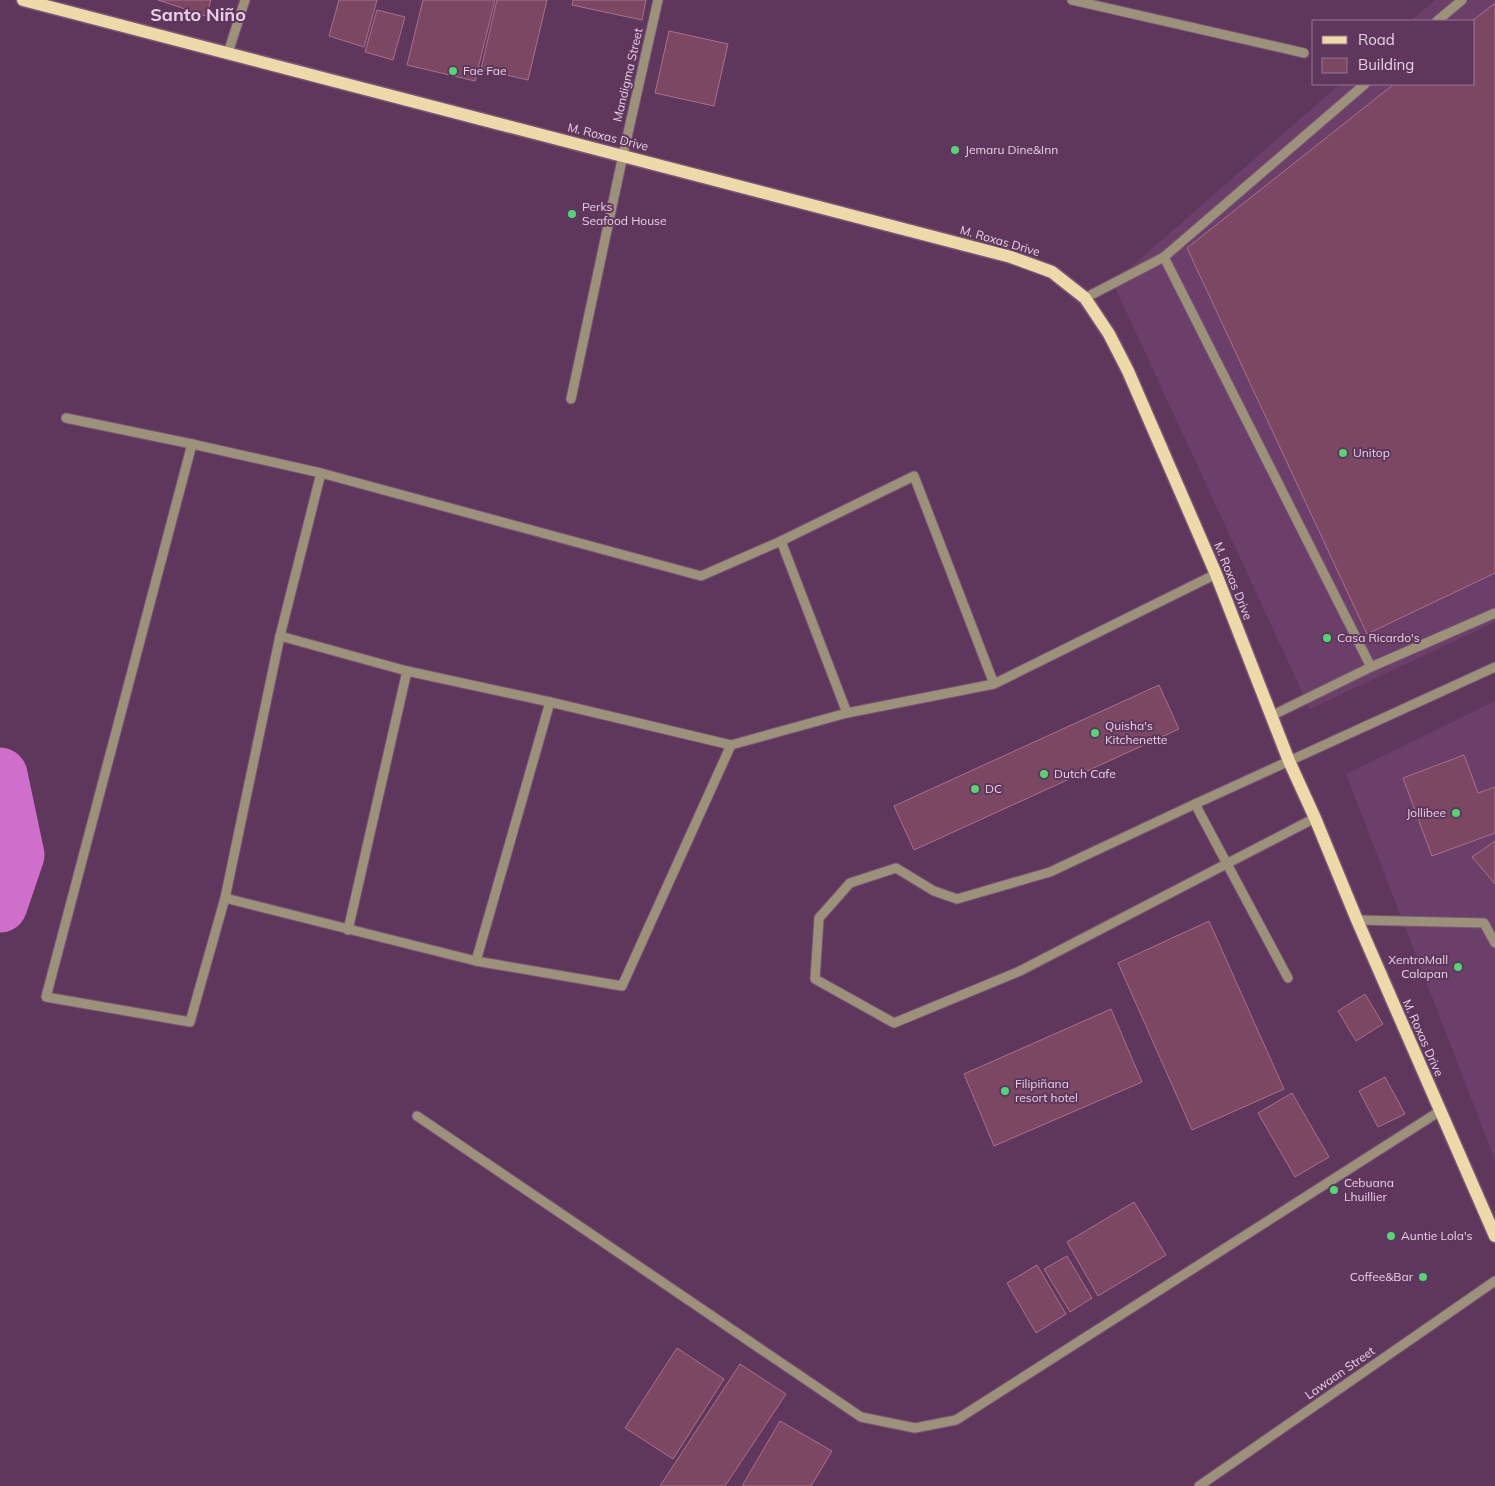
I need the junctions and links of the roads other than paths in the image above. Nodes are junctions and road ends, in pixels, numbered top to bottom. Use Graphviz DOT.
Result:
graph roads {
  1 [pos="23,0"];
  2 [pos="245,0"];
  3 [pos="658,0"];
  4 [pos="1072,0"];
  5 [pos="1462,0"];
  6 [pos="1438,20"];
  7 [pos="228,53"];
  8 [pos="1304,53"];
  9 [pos="1363,85"];
  10 [pos="623,155"];
  11 [pos="1164,257"];
  12 [pos="1085,298"];
  13 [pos="571,399"];
  14 [pos="66,418"];
  15 [pos="192,444"];
  16 [pos="322,473"];
  17 [pos="781,541"];
  18 [pos="1216,574"];
  19 [pos="1495,613"];
  20 [pos="280,636"];
  21 [pos="1371,667"];
  22 [pos="1495,667"];
  23 [pos="407,671"];
  24 [pos="994,684"];
  25 [pos="550,702"];
  26 [pos="847,713"];
  27 [pos="1271,716"];
  28 [pos="731,745"];
  29 [pos="1289,761"];
  30 [pos="1195,804"];
  31 [pos="1315,818"];
  32 [pos="1226,865"];
  33 [pos="225,898"];
  34 [pos="1357,920"];
  35 [pos="348,930"];
  36 [pos="1495,943"];
  37 [pos="476,962"];
  38 [pos="1288,978"];
  39 [pos="1440,1111"];
  40 [pos="417,1116"];
  41 [pos="1495,1236"];
  42 [pos="1495,1281"];
  43 [pos="1199,1486"];
  1 -- 7 [label="main road, M. Roxas Drive"];
  2 -- 7 [label="street"];
  3 -- 10 [label="street, Mandigma Street"];
  4 -- 8 [label="street"];
  5 -- 6 [label="street"];
  7 -- 10 [label="main road, M. Roxas Drive"];
  9 -- 11 [label="street"];
  10 -- 12 [label="main road, M. Roxas Drive"];
  10 -- 13 [label="street, Mandigma Street"];
  11 -- 12 [label="street"];
  11 -- 21 [label="street"];
  12 -- 18 [label="main road, M. Roxas Drive"];
  14 -- 15 [label="street"];
  15 -- 16 [label="street"];
  15 -- 33 [label="street"];
  16 -- 17 [label="street"];
  16 -- 20 [label="street"];
  17 -- 24 [label="street"];
  17 -- 26 [label="street"];
  18 -- 24 [label="street"];
  18 -- 27 [label="main road, M. Roxas Drive"];
  19 -- 21 [label="street"];
  20 -- 23 [label="street"];
  20 -- 33 [label="street"];
  21 -- 27 [label="street"];
  22 -- 29 [label="street"];
  23 -- 25 [label="street"];
  23 -- 35 [label="street"];
  24 -- 26 [label="street"];
  25 -- 28 [label="street"];
  25 -- 37 [label="street"];
  26 -- 28 [label="street"];
  27 -- 29 [label="main road, M. Roxas Drive"];
  28 -- 37 [label="street"];
  29 -- 30 [label="street"];
  29 -- 31 [label="main road, M. Roxas Drive"];
  30 -- 32 [label="street"];
  30 -- 32 [label="street"];
  31 -- 32 [label="street"];
  31 -- 34 [label="main road, M. Roxas Drive"];
  32 -- 38 [label="street"];
  33 -- 35 [label="street"];
  34 -- 36 [label="street"];
  34 -- 39 [label="main road, M. Roxas Drive"];
  35 -- 37 [label="street"];
  39 -- 40 [label="street"];
  39 -- 41 [label="main road, M. Roxas Drive"];
  42 -- 43 [label="street, Lawaan Street"];
}
